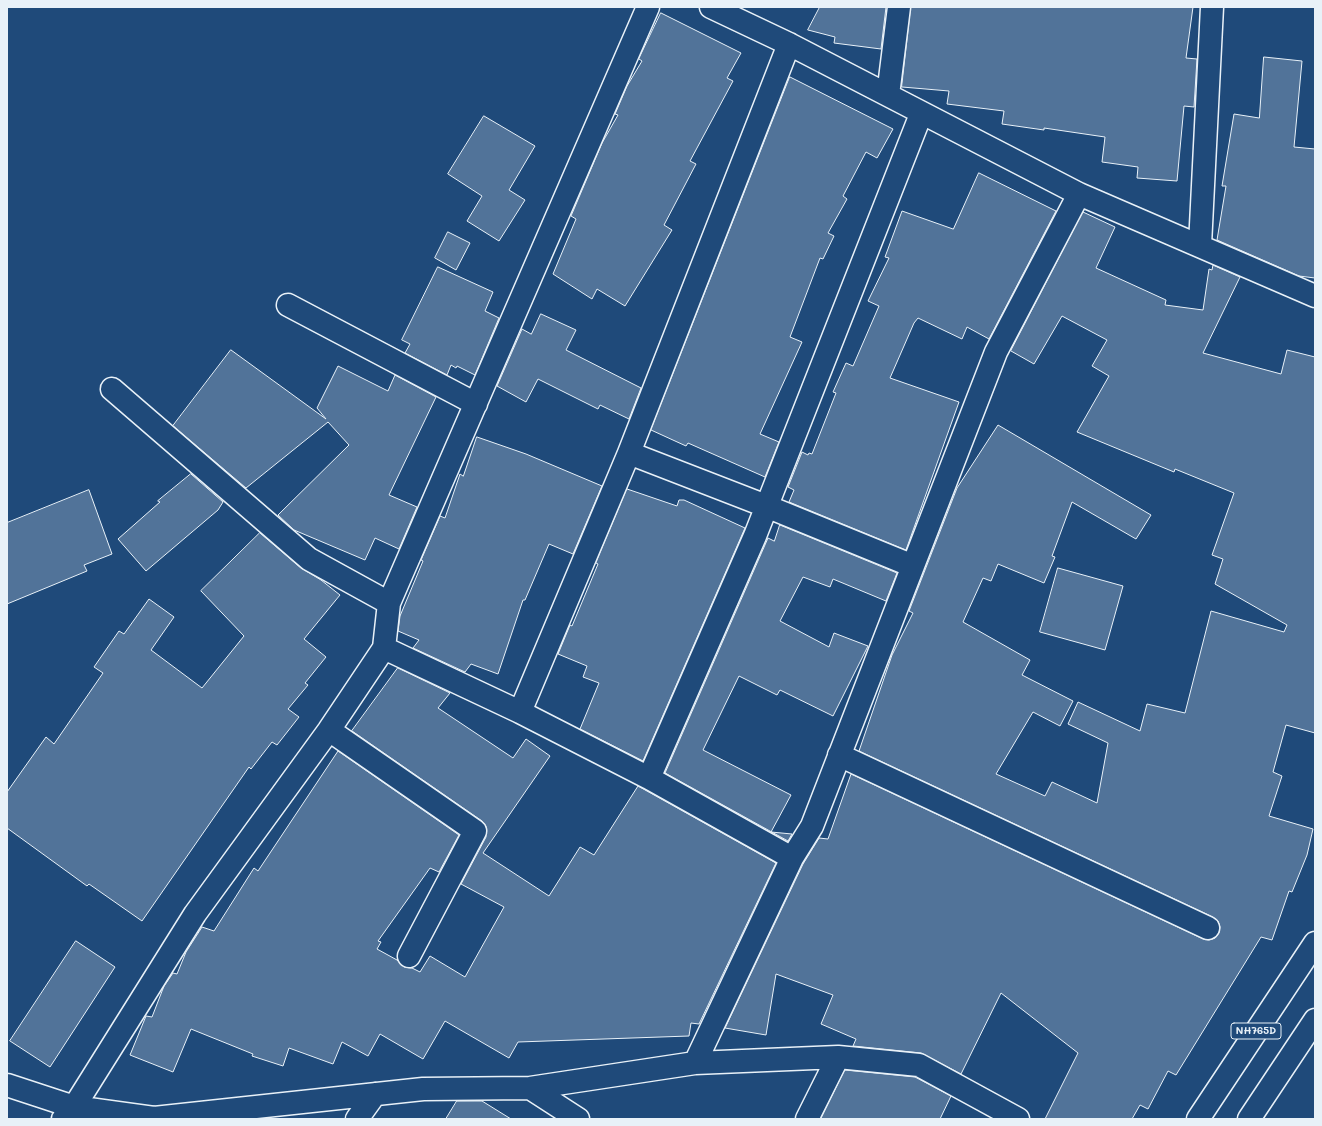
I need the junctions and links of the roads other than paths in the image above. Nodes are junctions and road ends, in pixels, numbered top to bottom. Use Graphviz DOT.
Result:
graph roads {
  1 [pos="648,7"];
  2 [pos="711,7"];
  3 [pos="899,7"];
  4 [pos="1212,7"];
  5 [pos="789,44"];
  6 [pos="888,95"];
  7 [pos="921,114"];
  8 [pos="1080,194"];
  9 [pos="1200,245"];
  10 [pos="1315,296"];
  11 [pos="288,305"];
  12 [pos="112,389"];
  13 [pos="476,404"];
  14 [pos="629,453"];
  15 [pos="766,506"];
  16 [pos="913,566"];
  17 [pos="389,603"];
  18 [pos="384,648"];
  19 [pos="520,712"];
  20 [pos="329,730"];
  21 [pos="839,755"];
  22 [pos="649,778"];
  23 [pos="792,858"];
  24 [pos="1208,928"];
  25 [pos="1315,943"];
  26 [pos="409,956"];
  27 [pos="1315,1020"];
  28 [pos="838,1056"];
  29 [pos="695,1063"];
  30 [pos="7,1085"];
  31 [pos="530,1088"];
  32 [pos="375,1094"];
  33 [pos="68,1113"];
  34 [pos="357,1119"];
  35 [pos="578,1119"];
  36 [pos="807,1119"];
  37 [pos="1018,1119"];
  38 [pos="1198,1119"];
  39 [pos="1249,1119"];
  1 -- 13 [label="main road"];
  2 -- 5 [label="main road"];
  3 -- 6 [label="main road"];
  4 -- 9 [label="main road"];
  5 -- 6 [label="main road"];
  5 -- 14 [label="main road"];
  6 -- 7 [label="main road"];
  7 -- 8 [label="main road"];
  7 -- 15 [label="main road"];
  8 -- 9 [label="main road"];
  8 -- 16 [label="main road"];
  9 -- 10 [label="main road"];
  11 -- 13 [label="main road"];
  12 -- 17 [label="main road"];
  13 -- 17 [label="main road"];
  14 -- 15 [label="main road"];
  14 -- 19 [label="main road"];
  15 -- 16 [label="main road"];
  15 -- 22 [label="main road"];
  16 -- 21 [label="main road"];
  17 -- 18 [label="main road"];
  18 -- 19 [label="main road"];
  18 -- 20 [label="main road"];
  19 -- 22 [label="main road"];
  20 -- 26 [label="main road"];
  20 -- 33 [label="main road"];
  21 -- 23 [label="main road"];
  21 -- 24 [label="main road"];
  22 -- 23 [label="main road"];
  23 -- 29 [label="main road"];
  25 -- 38 [label="main road, NH765D"];
  27 -- 39 [label="main road"];
  28 -- 29 [label="main road"];
  28 -- 36 [label="main road"];
  28 -- 37 [label="main road"];
  29 -- 31 [label="main road"];
  30 -- 33 [label="main road"];
  31 -- 32 [label="main road"];
  31 -- 35 [label="main road"];
  32 -- 33 [label="main road"];
  32 -- 34 [label="main road"];
}
